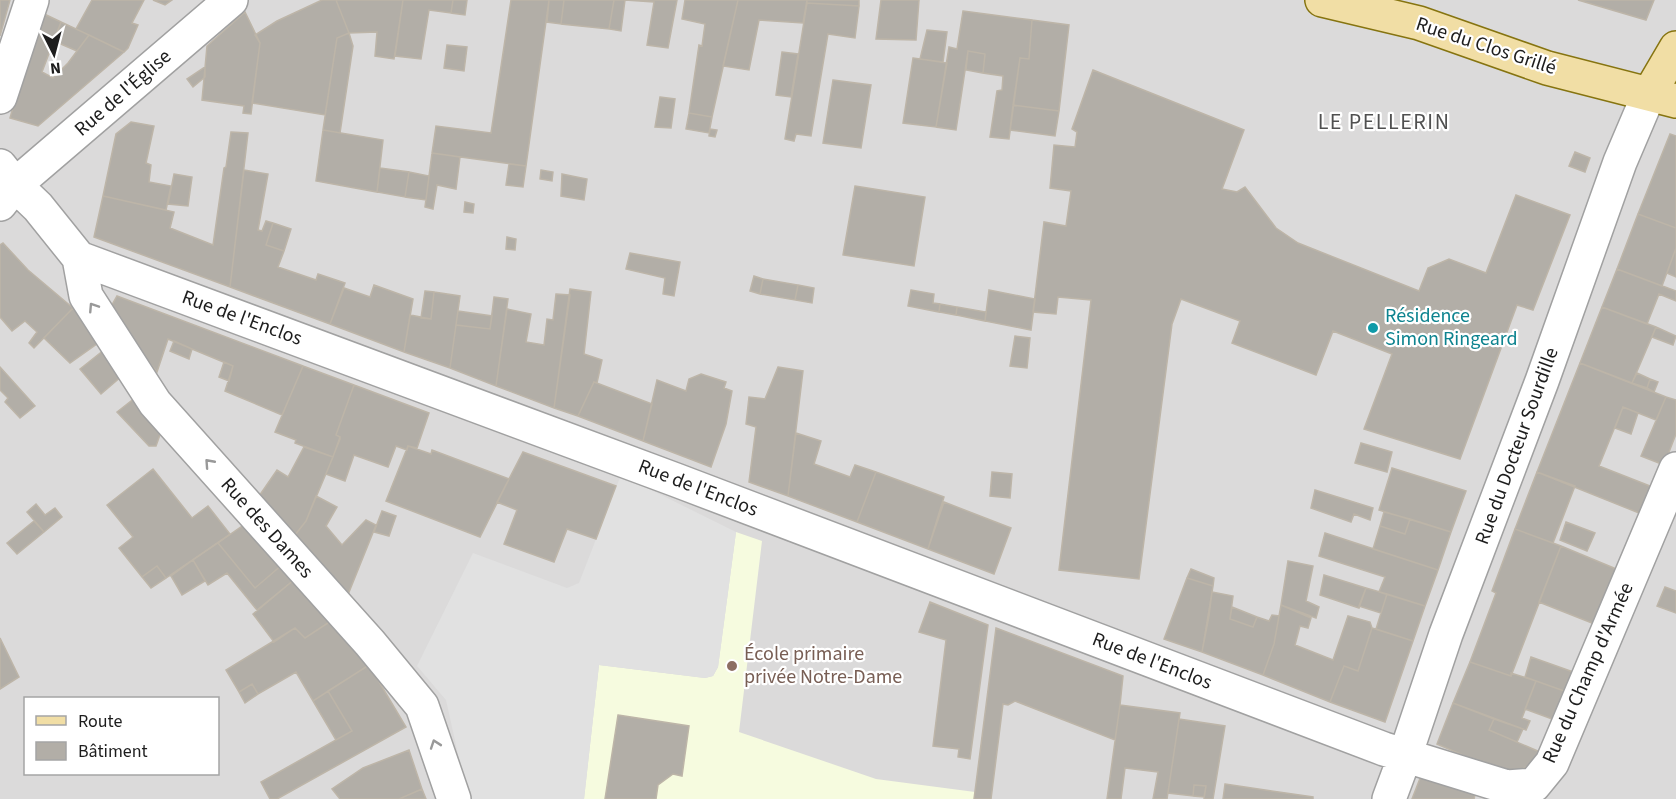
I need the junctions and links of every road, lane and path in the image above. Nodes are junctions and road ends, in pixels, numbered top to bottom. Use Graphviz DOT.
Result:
graph roads {
  1 [pos="32,0"];
  2 [pos="231,0"];
  3 [pos="1322,0"];
  4 [pos="1676,48"];
  5 [pos="0,97"];
  6 [pos="1663,98"];
  7 [pos="5,185"];
  8 [pos="79,258"];
  9 [pos="1676,469"];
  10 [pos="1405,756"];
  11 [pos="454,799"];
  12 [pos="1389,799"];
  1 -- 5 [label="street"];
  2 -- 7 [label="street, Rue de l'Église"];
  3 -- 6 [label="main road, Rue du Clos Grillé"];
  4 -- 6 [label="main road"];
  6 -- 10 [label="street, Rue du Docteur Sourdille"];
  7 -- 8 [label="street"];
  8 -- 10 [label="street, Rue de l'Enclos"];
  11 -- 8 [label="street, Rue des Dames, one-way"];
  9 -- 10 [label="street, Rue du Champ d'Armée"];
  10 -- 12 [label="street, Rue du Docteur Sourdille"];
}
